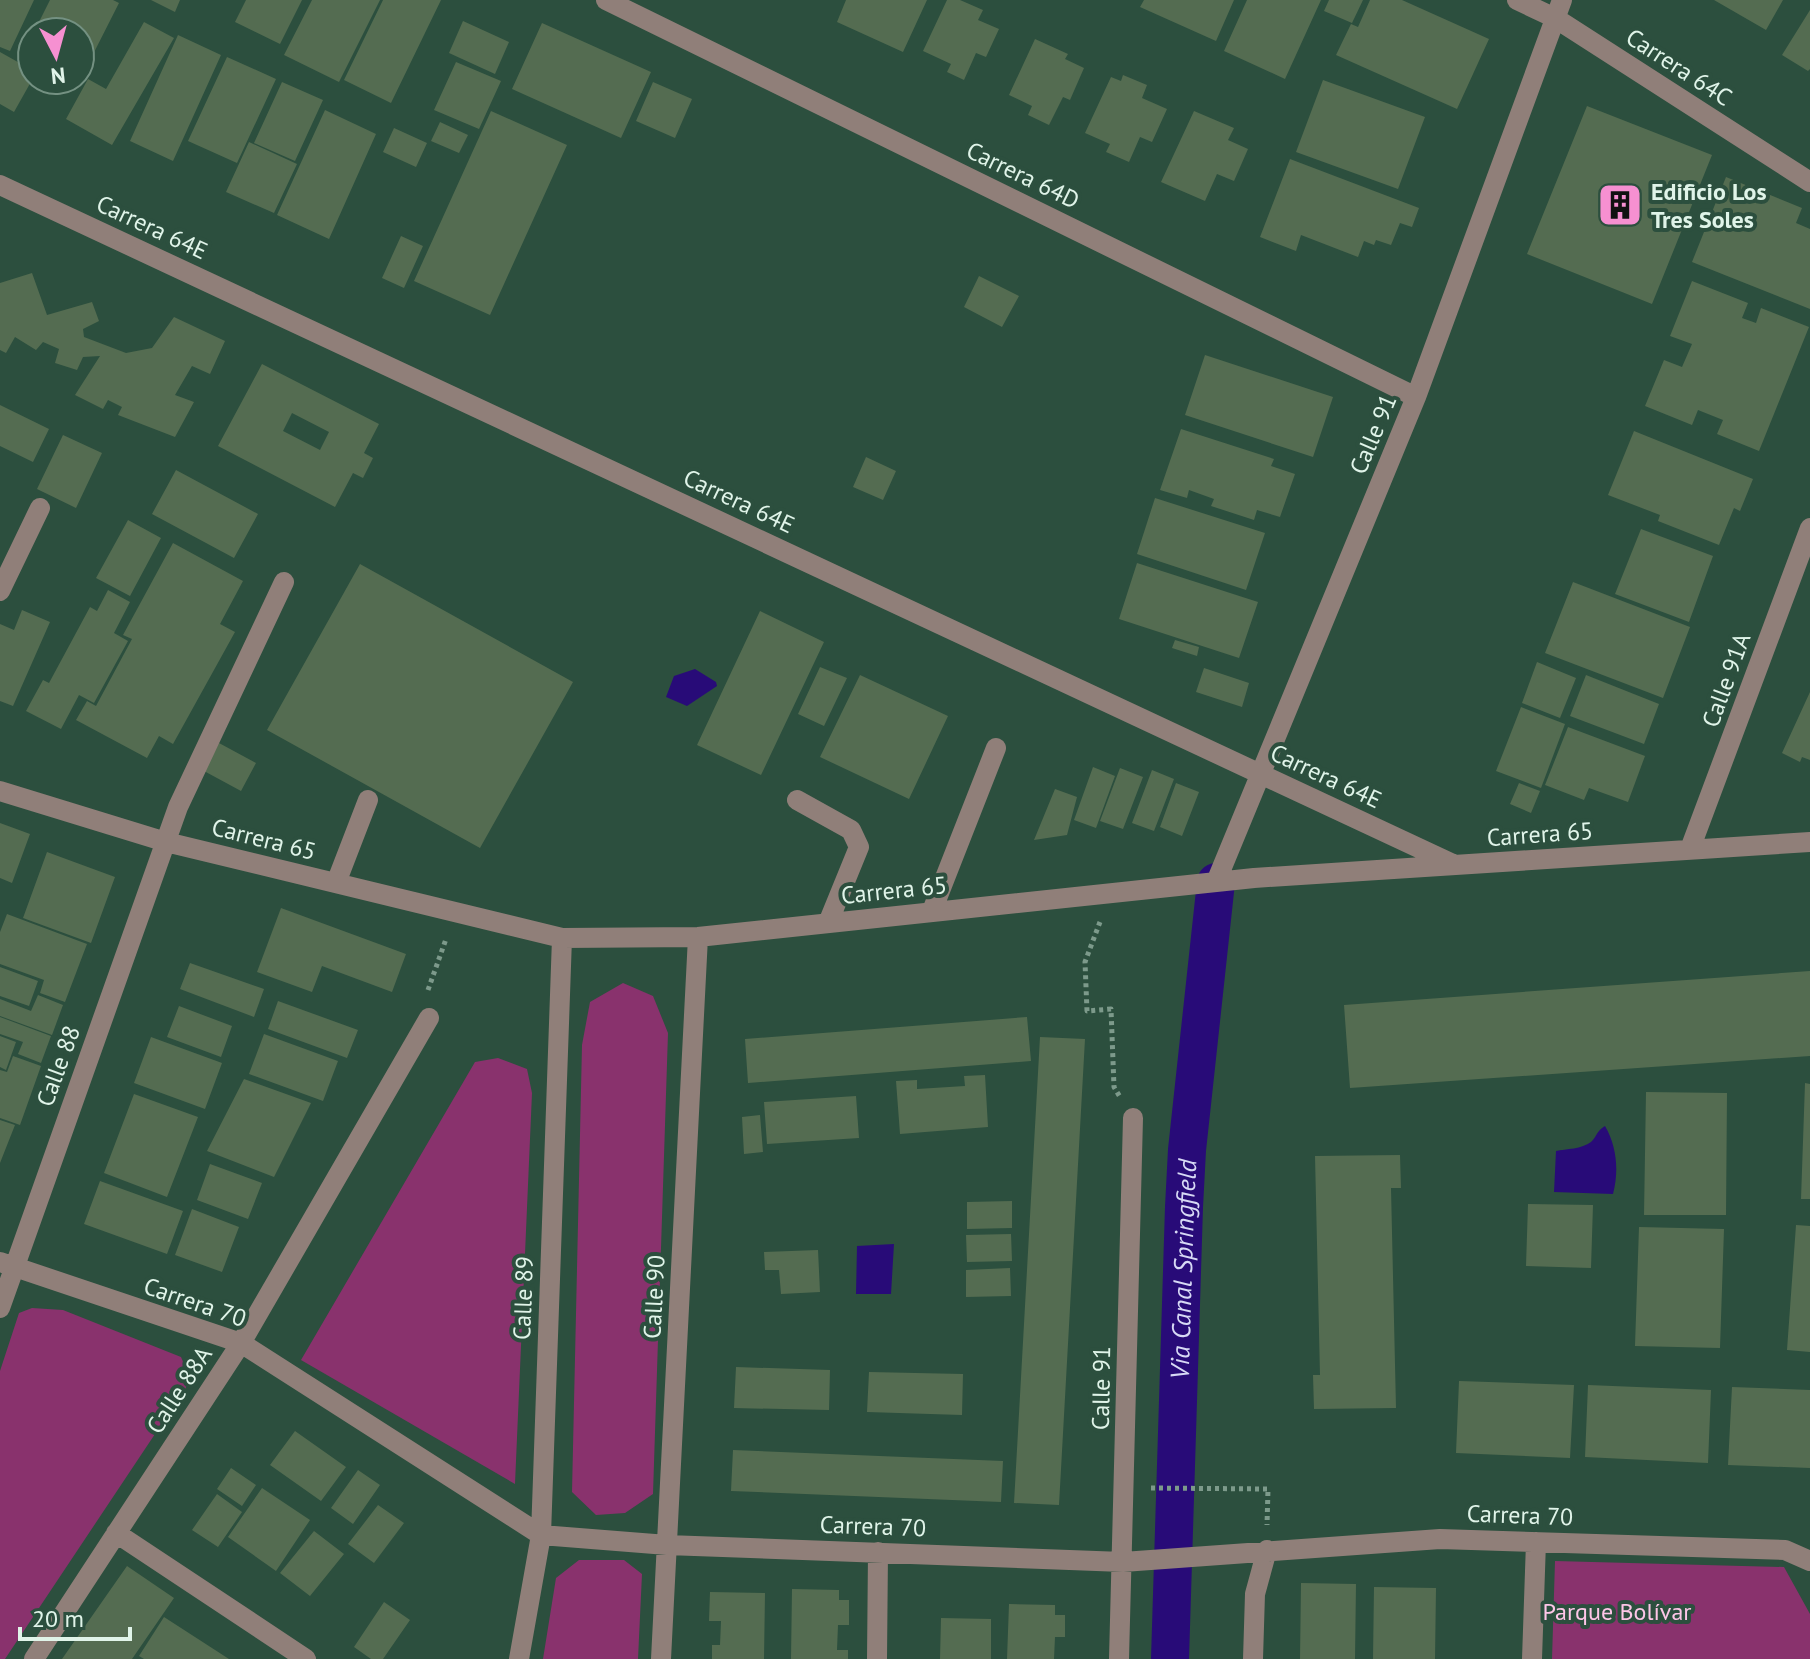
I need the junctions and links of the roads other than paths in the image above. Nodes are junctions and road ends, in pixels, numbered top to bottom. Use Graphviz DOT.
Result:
graph roads {
  1 [pos="606,0"];
  2 [pos="1517,0"];
  3 [pos="1558,9"];
  4 [pos="1810,182"];
  5 [pos="0,185"];
  6 [pos="1416,397"];
  7 [pos="40,508"];
  8 [pos="1810,528"];
  9 [pos="284,582"];
  10 [pos="0,591"];
  11 [pos="996,748"];
  12 [pos="1260,773"];
  13 [pos="0,791"];
  14 [pos="368,800"];
  15 [pos="797,800"];
  16 [pos="166,842"];
  17 [pos="1810,842"];
  18 [pos="1690,849"];
  19 [pos="1456,865"];
  20 [pos="1216,882"];
  21 [pos="336,883"];
  22 [pos="932,911"];
  23 [pos="828,923"];
  24 [pos="698,937"];
  25 [pos="562,938"];
  26 [pos="429,1018"];
  27 [pos="1133,1118"];
  28 [pos="7,1265"];
  29 [pos="0,1308"];
  30 [pos="241,1343"];
  31 [pos="116,1533"];
  32 [pos="541,1535"];
  33 [pos="1536,1542"];
  34 [pos="667,1545"];
  35 [pos="1267,1550"];
  36 [pos="878,1552"];
  37 [pos="1810,1561"];
  38 [pos="1123,1562"];
  39 [pos="34,1659"];
  40 [pos="306,1659"];
  41 [pos="519,1659"];
  42 [pos="661,1659"];
  43 [pos="877,1659"];
  44 [pos="1119,1659"];
  45 [pos="1253,1659"];
  46 [pos="1532,1659"];
  1 -- 6 [label="street, Carrera 64D"];
  2 -- 3 [label="street, Carrera 64C"];
  3 -- 4 [label="street, Carrera 64C"];
  3 -- 6 [label="street, Calle 91"];
  5 -- 12 [label="street, Carrera 64E"];
  6 -- 12 [label="street, Calle 91"];
  7 -- 10 [label="street"];
  8 -- 18 [label="street, Calle 91A"];
  9 -- 16 [label="street, Calle 88"];
  11 -- 22 [label="street"];
  12 -- 19 [label="street, Carrera 64E"];
  12 -- 20 [label="street, Calle 91"];
  13 -- 16 [label="street, Carrera 65"];
  14 -- 21 [label="street"];
  15 -- 23 [label="street"];
  16 -- 21 [label="street, Carrera 65"];
  16 -- 28 [label="street, Calle 88"];
  17 -- 18 [label="street, Carrera 65"];
  18 -- 19 [label="street, Carrera 65"];
  19 -- 20 [label="street, Carrera 65"];
  20 -- 22 [label="street, Carrera 65"];
  21 -- 25 [label="street, Carrera 65"];
  22 -- 23 [label="street, Carrera 65"];
  23 -- 24 [label="street, Carrera 65"];
  24 -- 25 [label="street, Carrera 65"];
  24 -- 34 [label="street, Calle 90"];
  25 -- 32 [label="street, Calle 89"];
  26 -- 30 [label="street, Calle 88A"];
  27 -- 38 [label="street, Calle 91"];
  28 -- 29 [label="street, Calle 88"];
  28 -- 30 [label="street, Carrera 70"];
  30 -- 31 [label="street, Calle 88A"];
  30 -- 32 [label="street, Carrera 70"];
  31 -- 39 [label="street, Calle 88A"];
  31 -- 40 [label="street"];
  32 -- 34 [label="street, Carrera 70"];
  32 -- 41 [label="street, Calle 89"];
  33 -- 35 [label="street, Carrera 70"];
  33 -- 37 [label="street, Carrera 70"];
  33 -- 46 [label="street"];
  34 -- 36 [label="street, Carrera 70"];
  34 -- 42 [label="street, Calle 90"];
  35 -- 38 [label="street, Carrera 70"];
  35 -- 45 [label="street"];
  36 -- 38 [label="street, Carrera 70"];
  36 -- 43 [label="street"];
  38 -- 44 [label="street, Calle 91"];
}
